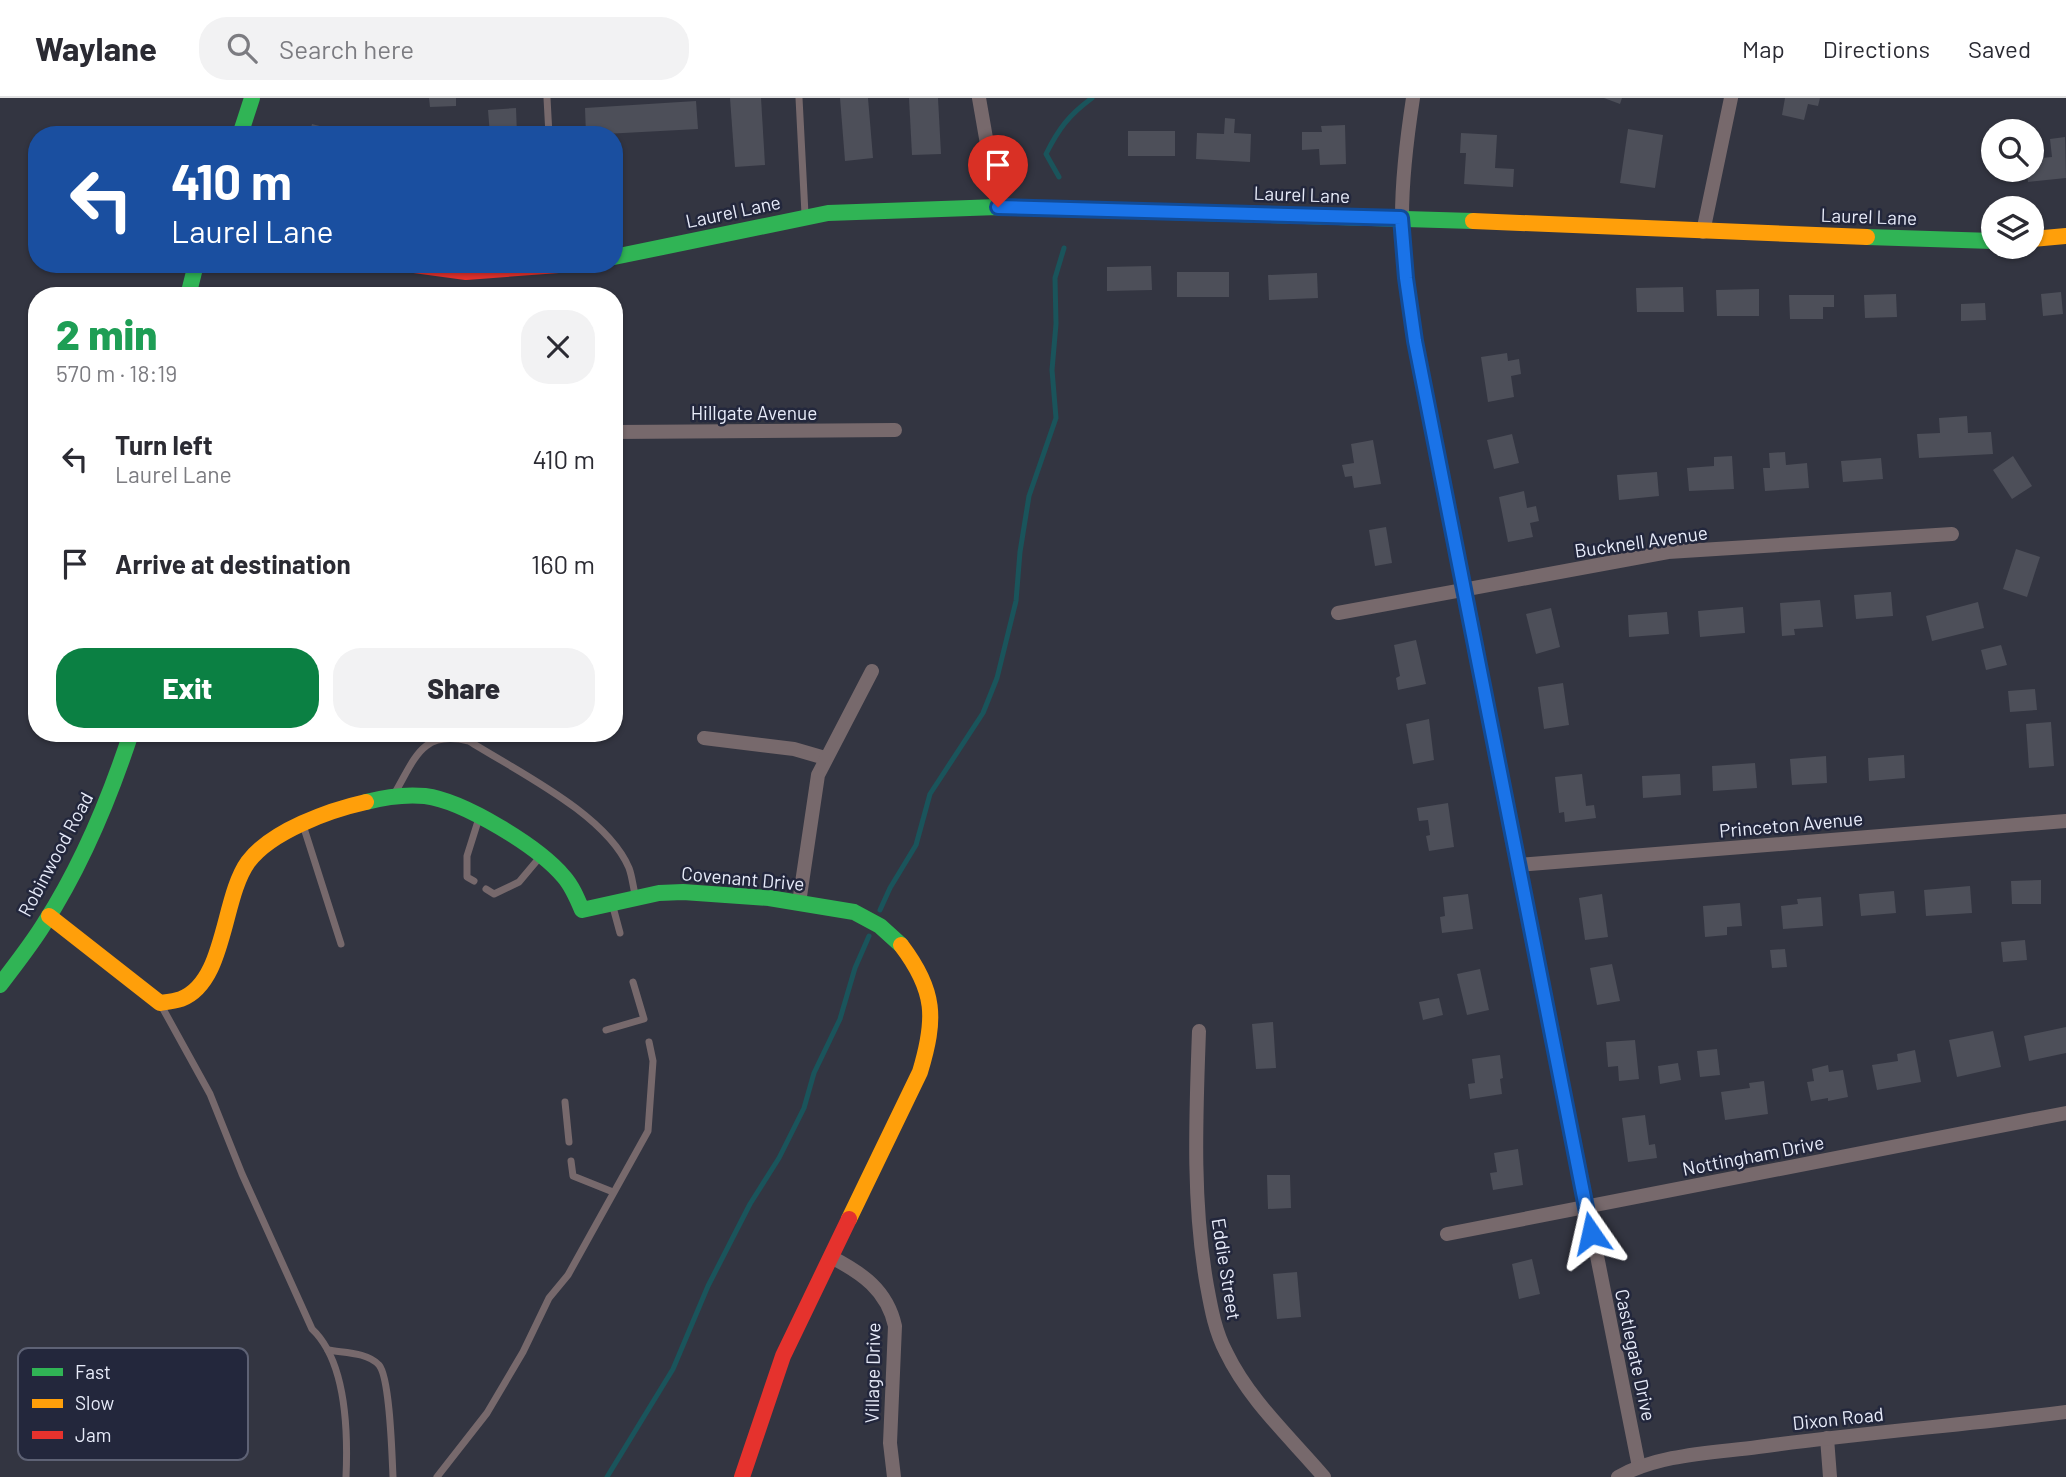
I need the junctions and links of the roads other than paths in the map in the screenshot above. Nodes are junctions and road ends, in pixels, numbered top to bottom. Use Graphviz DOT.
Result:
graph roads {
  1 [pos="251,98"];
  2 [pos="547,98"];
  3 [pos="799,98"];
  4 [pos="979,98"];
  5 [pos="1413,98"];
  6 [pos="1731,98"];
  7 [pos="243,126"];
  8 [pos="549,126"];
  9 [pos="998,207"];
  10 [pos="806,218"];
  11 [pos="1401,218"];
  12 [pos="1703,232"];
  13 [pos="2066,236"];
  14 [pos="2044,238"];
  15 [pos="1981,241"];
  16 [pos="623,255"];
  17 [pos="895,430"];
  18 [pos="623,432"];
  19 [pos="1952,534"];
  20 [pos="1464,589"];
  21 [pos="1338,614"];
  22 [pos="872,671"];
  23 [pos="704,738"];
  24 [pos="128,742"];
  25 [pos="431,742"];
  26 [pos="471,742"];
  27 [pos="825,758"];
  28 [pos="394,794"];
  29 [pos="480,817"];
  30 [pos="2066,821"];
  31 [pos="303,824"];
  32 [pos="541,857"];
  33 [pos="1519,865"];
  34 [pos="474,881"];
  35 [pos="486,889"];
  36 [pos="636,898"];
  37 [pos="612,903"];
  38 [pos="799,903"];
  39 [pos="49,916"];
  40 [pos="620,933"];
  41 [pos="341,944"];
  42 [pos="633,982"];
  43 [pos="0,985"];
  44 [pos="160,1003"];
  45 [pos="606,1030"];
  46 [pos="1199,1031"];
  47 [pos="649,1042"];
  48 [pos="565,1102"];
  49 [pos="2066,1113"];
  50 [pos="569,1142"];
  51 [pos="572,1161"];
  52 [pos="613,1192"];
  53 [pos="1586,1208"];
  54 [pos="1447,1234"];
  55 [pos="831,1257"];
  56 [pos="328,1350"];
  57 [pos="2066,1412"];
  58 [pos="1827,1438"];
  59 [pos="1639,1467"];
  60 [pos="346,1477"];
  61 [pos="393,1477"];
  62 [pos="437,1477"];
  63 [pos="742,1477"];
  64 [pos="894,1477"];
  65 [pos="1324,1477"];
  66 [pos="1618,1477"];
  67 [pos="1830,1477"];
  1 -- 7 [label="street"];
  2 -- 8 [label="lane"];
  3 -- 10 [label="lane"];
  4 -- 9 [label="street"];
  5 -- 11 [label="street, Castlegate Drive"];
  6 -- 12 [label="street"];
  9 -- 10 [label="street, Laurel Lane"];
  9 -- 11 [label="street, Laurel Lane"];
  10 -- 16 [label="street, Laurel Lane"];
  11 -- 12 [label="street, Laurel Lane"];
  11 -- 20 [label="street, Castlegate Drive"];
  12 -- 15 [label="street, Laurel Lane"];
  13 -- 14 [label="street"];
  17 -- 18 [label="street, Hillgate Avenue"];
  19 -- 20 [label="street, Bucknell Avenue"];
  20 -- 21 [label="street, Bucknell Avenue"];
  20 -- 33 [label="street, Castlegate Drive"];
  22 -- 27 [label="street"];
  23 -- 27 [label="street"];
  24 -- 39 [label="street, Robinwood Road"];
  25 -- 28 [label="lane"];
  26 -- 36 [label="lane"];
  27 -- 38 [label="street"];
  28 -- 29 [label="street, Covenant Drive"];
  28 -- 31 [label="street, Covenant Drive"];
  29 -- 32 [label="street, Covenant Drive"];
  29 -- 34 [label="lane"];
  30 -- 33 [label="street, Princeton Avenue"];
  31 -- 41 [label="lane"];
  31 -- 44 [label="street, Covenant Drive"];
  32 -- 35 [label="lane"];
  32 -- 37 [label="street, Covenant Drive"];
  33 -- 53 [label="street, Castlegate Drive"];
  36 -- 37 [label="street, Covenant Drive"];
  36 -- 38 [label="street, Covenant Drive"];
  37 -- 40 [label="lane"];
  38 -- 55 [label="street, Covenant Drive"];
  39 -- 43 [label="street, Robinwood Road"];
  39 -- 44 [label="street"];
  42 -- 45 [label="lane"];
  44 -- 56 [label="lane"];
  46 -- 65 [label="street, Eddie Street"];
  47 -- 52 [label="lane"];
  48 -- 50 [label="lane"];
  49 -- 53 [label="street, Nottingham Drive"];
  51 -- 52 [label="lane"];
  52 -- 62 [label="lane"];
  53 -- 54 [label="street, Nottingham Drive"];
  53 -- 59 [label="street, Castlegate Drive"];
  55 -- 63 [label="street, Covenant Drive"];
  55 -- 64 [label="street, Village Drive"];
  56 -- 60 [label="lane"];
  56 -- 61 [label="lane"];
  57 -- 58 [label="street, Dixon Road"];
  58 -- 59 [label="street, Dixon Road"];
  58 -- 67 [label="street"];
  59 -- 66 [label="street, Dixon Road"];
}
